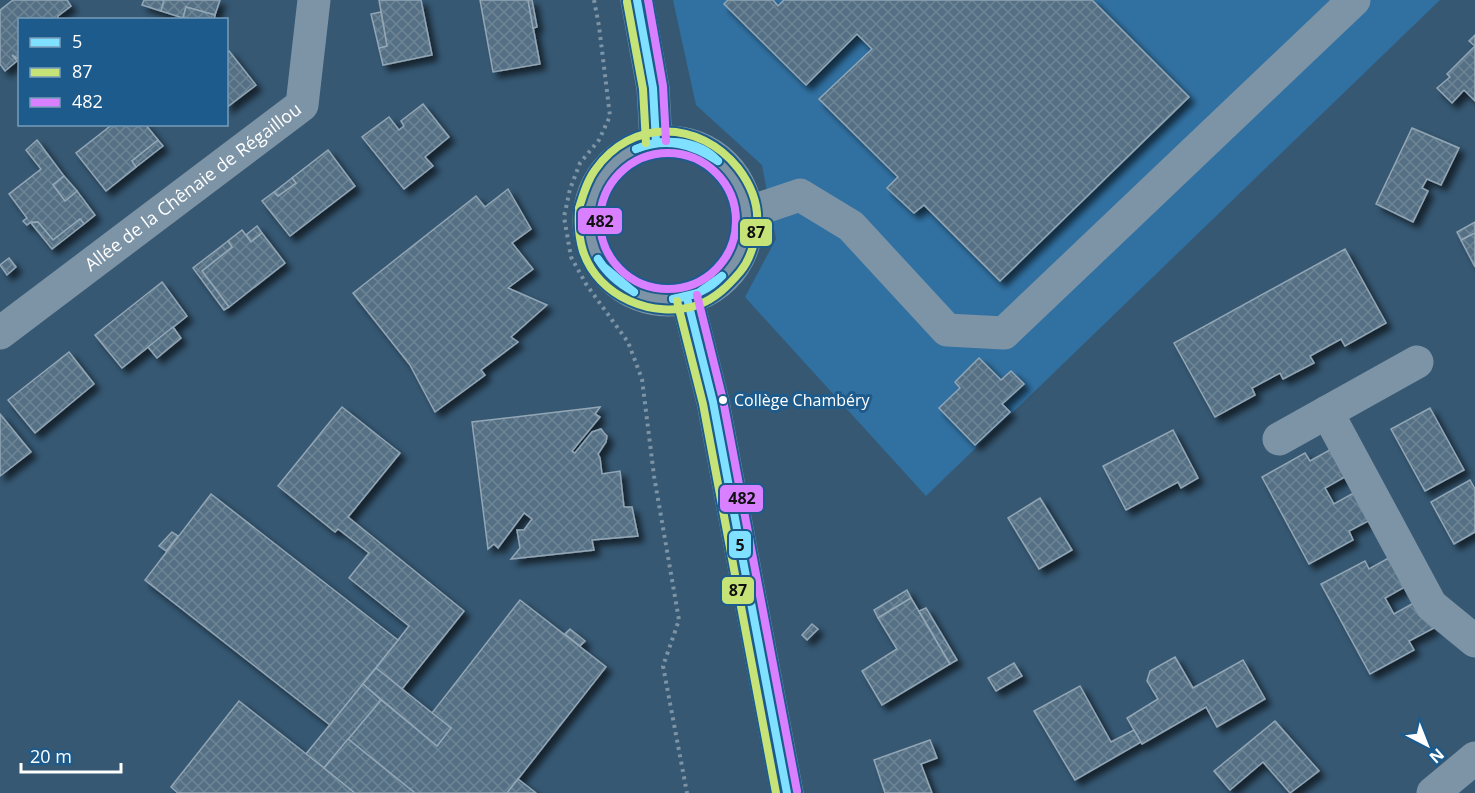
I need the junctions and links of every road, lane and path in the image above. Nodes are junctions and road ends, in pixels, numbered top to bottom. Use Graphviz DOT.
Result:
graph roads {
  1 [pos="314,0"];
  2 [pos="594,0"];
  3 [pos="637,0"];
  4 [pos="1354,0"];
  5 [pos="656,142"];
  6 [pos="747,213"];
  7 [pos="687,298"];
  8 [pos="0,333"];
  9 [pos="1417,362"];
  10 [pos="1327,412"];
  11 [pos="1279,439"];
  12 [pos="1475,640"];
  13 [pos="1475,758"];
  14 [pos="687,793"];
  15 [pos="787,793"];
  16 [pos="1433,793"];
  1 -- 8 [label="street, Allée de la Chênaie de Régaillou"];
  2 -- 14 [label="path"];
  3 -- 5 [label="main road"];
  4 -- 6 [label="street"];
  5 -- 6 [label="main road"];
  5 -- 7 [label="main road"];
  6 -- 7 [label="main road"];
  7 -- 15 [label="main road"];
  9 -- 10 [label="street"];
  10 -- 11 [label="street"];
  10 -- 12 [label="street"];
  13 -- 16 [label="street"];
}
